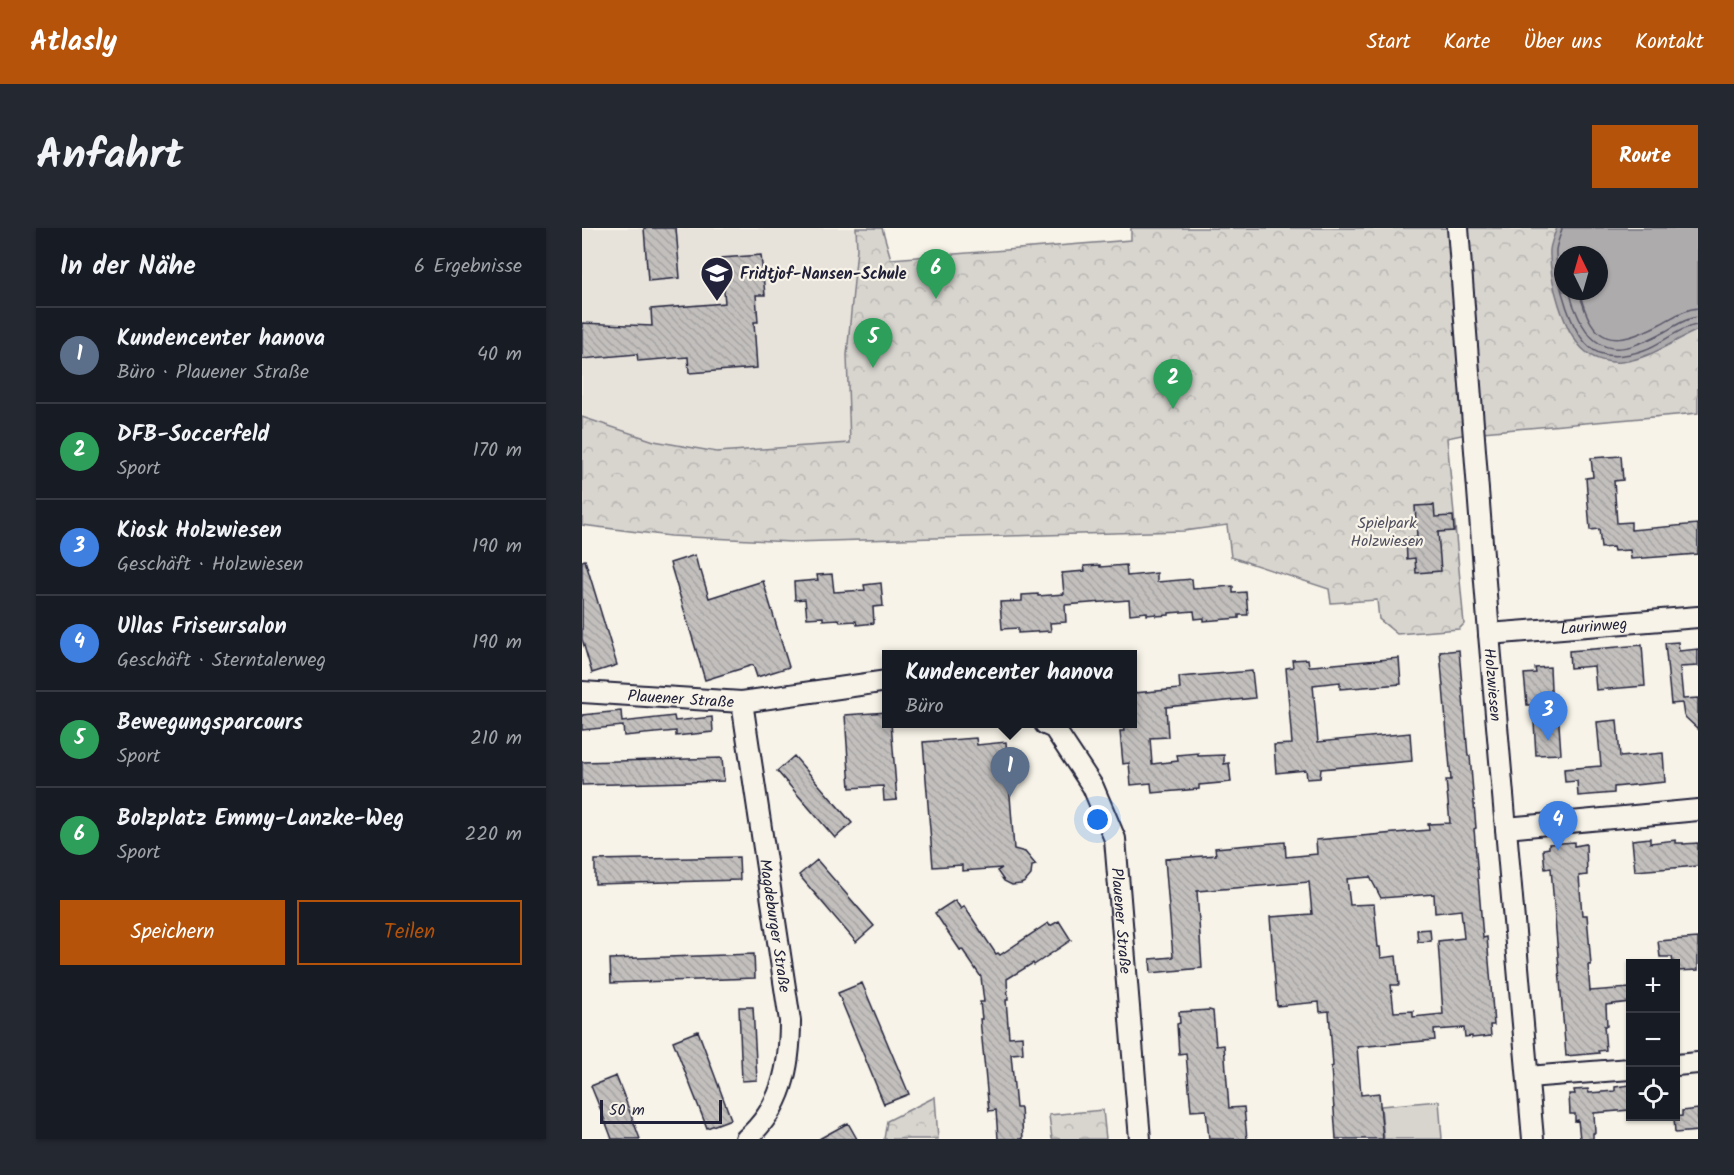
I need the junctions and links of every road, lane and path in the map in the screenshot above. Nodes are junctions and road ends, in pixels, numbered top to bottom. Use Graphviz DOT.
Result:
graph roads {
  1 [pos="1458,228"];
  2 [pos="1698,617"];
  3 [pos="1489,634"];
  4 [pos="882,682"];
  5 [pos="582,692"];
  6 [pos="742,702"];
  7 [pos="1054,728"];
  8 [pos="1698,810"];
  9 [pos="1506,828"];
  10 [pos="1698,1063"];
  11 [pos="1680,1065"];
  12 [pos="1626,1069"];
  13 [pos="1528,1077"];
  14 [pos="746,1139"];
  15 [pos="1140,1139"];
  16 [pos="1533,1139"];
  1 -- 3 [label="street, Holzwiesen"];
  2 -- 3 [label="street, Laurinweg"];
  3 -- 9 [label="street, Holzwiesen"];
  4 -- 6 [label="street, Plauener Straße"];
  5 -- 6 [label="street, Plauener Straße"];
  6 -- 14 [label="street, Magdeburger Straße"];
  7 -- 15 [label="street, Plauener Straße"];
  8 -- 9 [label="street"];
  9 -- 13 [label="street, Holzwiesen"];
  10 -- 11 [label="street"];
  12 -- 13 [label="street"];
  13 -- 16 [label="street, Holzwiesen"];
}
